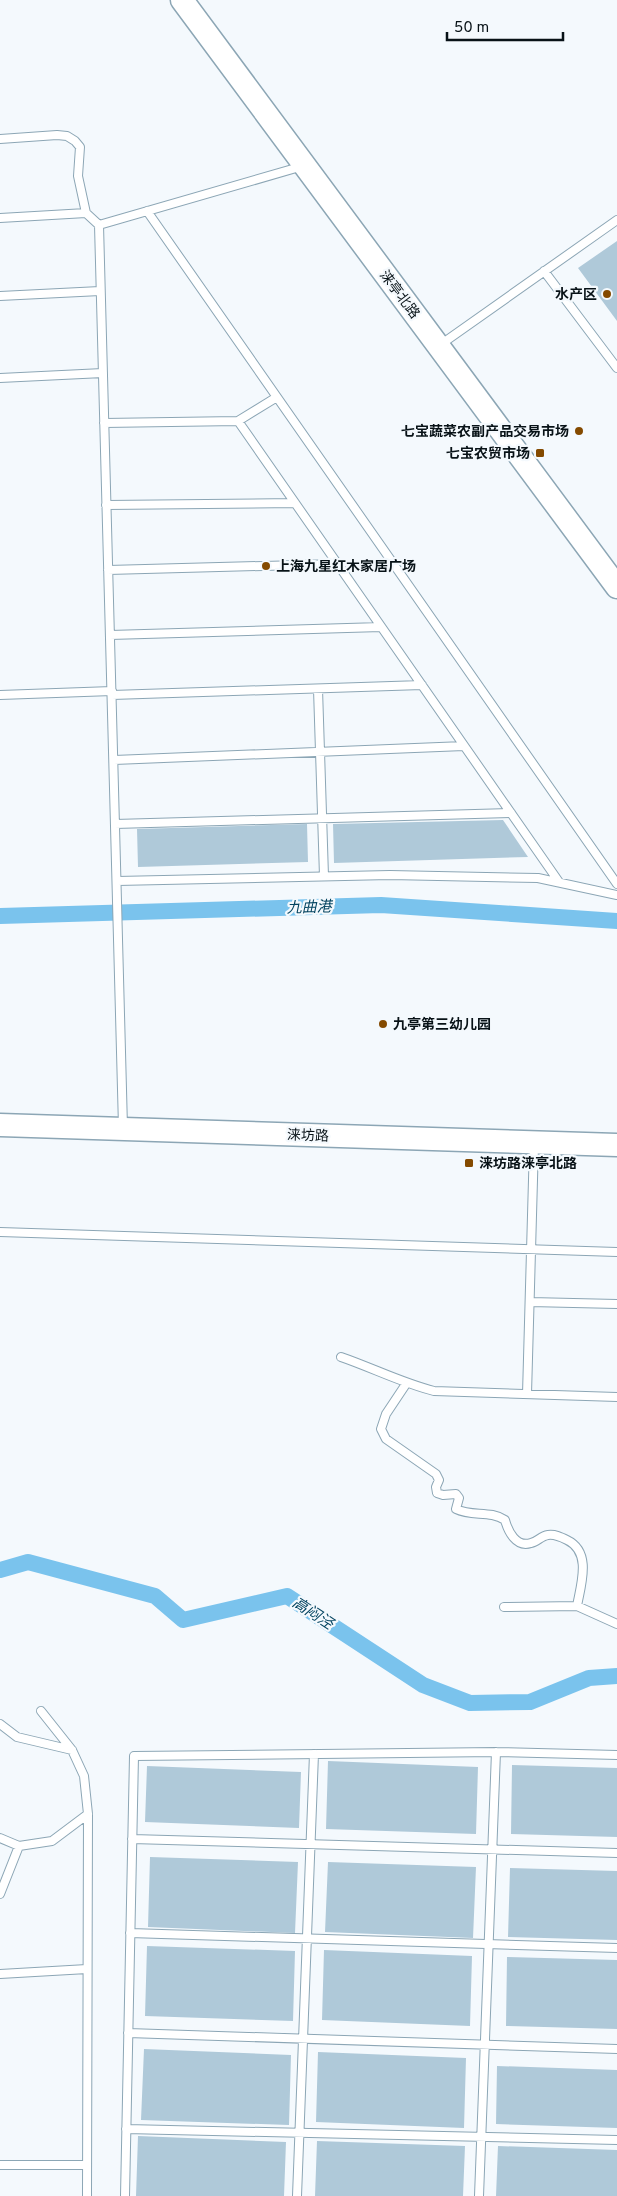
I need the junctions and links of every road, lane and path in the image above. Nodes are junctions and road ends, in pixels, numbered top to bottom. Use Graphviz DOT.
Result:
graph roads {
  1 [pos="182,0"];
  2 [pos="0,139"];
  3 [pos="305,166"];
  4 [pos="147,212"];
  5 [pos="86,213"];
  6 [pos="0,218"];
  7 [pos="617,220"];
  8 [pos="99,225"];
  9 [pos="544,271"];
  10 [pos="100,291"];
  11 [pos="0,296"];
  12 [pos="438,346"];
  13 [pos="617,368"];
  14 [pos="103,373"];
  15 [pos="0,378"];
  16 [pos="277,397"];
  17 [pos="238,421"];
  18 [pos="104,423"];
  19 [pos="295,503"];
  20 [pos="106,505"];
  21 [pos="337,564"];
  22 [pos="108,570"];
  23 [pos="617,587"];
  24 [pos="381,626"];
  25 [pos="110,635"];
  26 [pos="422,685"];
  27 [pos="318,689"];
  28 [pos="112,693"];
  29 [pos="0,695"];
  30 [pos="464,746"];
  31 [pos="320,752"];
  32 [pos="114,760"];
  33 [pos="511,813"];
  34 [pos="322,818"];
  35 [pos="115,824"];
  36 [pos="324,876"];
  37 [pos="558,882"];
  38 [pos="117,884"];
  39 [pos="617,884"];
  40 [pos="617,895"];
  41 [pos="0,1125"];
  42 [pos="123,1129"];
  43 [pos="534,1142"];
  44 [pos="617,1145"];
  45 [pos="0,1232"];
  46 [pos="531,1249"];
  47 [pos="617,1252"];
  48 [pos="530,1302"];
  49 [pos="617,1304"];
  50 [pos="341,1357"];
  51 [pos="406,1384"];
  52 [pos="527,1394"];
  53 [pos="617,1397"];
  54 [pos="577,1606"];
  55 [pos="504,1607"];
  56 [pos="617,1624"];
  57 [pos="41,1711"];
  58 [pos="0,1724"];
  59 [pos="72,1750"];
  60 [pos="496,1752"];
  61 [pos="314,1754"];
  62 [pos="617,1755"];
  63 [pos="88,1814"];
  64 [pos="0,1838"];
  65 [pos="132,1839"];
  66 [pos="310,1844"];
  67 [pos="18,1846"];
  68 [pos="492,1850"];
  69 [pos="617,1853"];
  70 [pos="0,1894"];
  71 [pos="130,1933"];
  72 [pos="307,1939"];
  73 [pos="488,1944"];
  74 [pos="617,1948"];
  75 [pos="88,1969"];
  76 [pos="0,1974"];
  77 [pos="128,2033"];
  78 [pos="303,2039"];
  79 [pos="484,2045"];
  80 [pos="617,2049"];
  81 [pos="126,2128"];
  82 [pos="300,2133"];
  83 [pos="481,2137"];
  84 [pos="617,2140"];
  85 [pos="0,2165"];
  86 [pos="87,2165"];
  87 [pos="86,2196"];
  88 [pos="125,2196"];
  89 [pos="297,2196"];
  90 [pos="479,2196"];
  1 -- 3 [label="street, 涞亭北路"];
  2 -- 5 [label="lane"];
  3 -- 4 [label="lane"];
  3 -- 12 [label="street, 涞亭北路"];
  4 -- 8 [label="lane"];
  4 -- 16 [label="lane"];
  5 -- 6 [label="lane"];
  5 -- 8 [label="lane"];
  7 -- 9 [label="lane"];
  8 -- 10 [label="lane"];
  9 -- 12 [label="lane"];
  9 -- 13 [label="lane"];
  10 -- 11 [label="lane"];
  10 -- 14 [label="lane"];
  12 -- 23 [label="street, 涞亭北路"];
  14 -- 15 [label="lane"];
  14 -- 18 [label="lane"];
  16 -- 17 [label="lane"];
  16 -- 39 [label="lane"];
  17 -- 18 [label="lane"];
  17 -- 19 [label="lane"];
  18 -- 20 [label="lane"];
  19 -- 20 [label="lane"];
  19 -- 21 [label="lane"];
  20 -- 22 [label="lane"];
  21 -- 22 [label="lane"];
  21 -- 24 [label="lane"];
  22 -- 25 [label="lane"];
  24 -- 25 [label="lane"];
  24 -- 26 [label="lane"];
  25 -- 28 [label="lane"];
  26 -- 27 [label="lane"];
  26 -- 30 [label="lane"];
  27 -- 28 [label="lane"];
  27 -- 31 [label="lane"];
  28 -- 29 [label="lane"];
  28 -- 32 [label="lane"];
  30 -- 31 [label="lane"];
  30 -- 33 [label="lane"];
  31 -- 32 [label="lane"];
  31 -- 34 [label="lane"];
  32 -- 35 [label="lane"];
  33 -- 34 [label="lane"];
  33 -- 37 [label="lane"];
  34 -- 35 [label="lane"];
  34 -- 36 [label="lane"];
  35 -- 38 [label="lane"];
  36 -- 37 [label="lane"];
  36 -- 38 [label="lane"];
  37 -- 40 [label="lane"];
  38 -- 42 [label="lane"];
  41 -- 42 [label="street, 涞坊路"];
  42 -- 43 [label="street, 涞坊路"];
  43 -- 44 [label="street, 涞坊路"];
  43 -- 46 [label="lane"];
  45 -- 46 [label="lane"];
  46 -- 47 [label="lane"];
  46 -- 48 [label="lane"];
  48 -- 49 [label="lane"];
  48 -- 52 [label="lane"];
  50 -- 51 [label="lane"];
  51 -- 52 [label="lane"];
  51 -- 54 [label="lane"];
  52 -- 53 [label="lane"];
  54 -- 55 [label="lane"];
  54 -- 56 [label="lane"];
  57 -- 59 [label="lane"];
  58 -- 59 [label="lane"];
  59 -- 63 [label="lane"];
  60 -- 61 [label="lane"];
  60 -- 62 [label="lane"];
  60 -- 68 [label="lane"];
  61 -- 65 [label="lane"];
  61 -- 66 [label="lane"];
  63 -- 67 [label="lane"];
  63 -- 75 [label="lane"];
  64 -- 67 [label="lane"];
  65 -- 66 [label="lane"];
  65 -- 71 [label="lane"];
  66 -- 68 [label="lane"];
  66 -- 72 [label="lane"];
  67 -- 70 [label="lane"];
  68 -- 69 [label="lane"];
  68 -- 73 [label="lane"];
  71 -- 72 [label="lane"];
  71 -- 77 [label="lane"];
  72 -- 73 [label="lane"];
  72 -- 78 [label="lane"];
  73 -- 74 [label="lane"];
  73 -- 79 [label="lane"];
  75 -- 76 [label="lane"];
  75 -- 86 [label="lane"];
  77 -- 78 [label="lane"];
  77 -- 81 [label="lane"];
  78 -- 79 [label="lane"];
  78 -- 82 [label="lane"];
  79 -- 80 [label="lane"];
  79 -- 83 [label="lane"];
  81 -- 82 [label="lane"];
  81 -- 88 [label="lane"];
  82 -- 83 [label="lane"];
  82 -- 89 [label="lane"];
  83 -- 84 [label="lane"];
  83 -- 90 [label="lane"];
  85 -- 86 [label="lane"];
  86 -- 87 [label="lane"];
}
